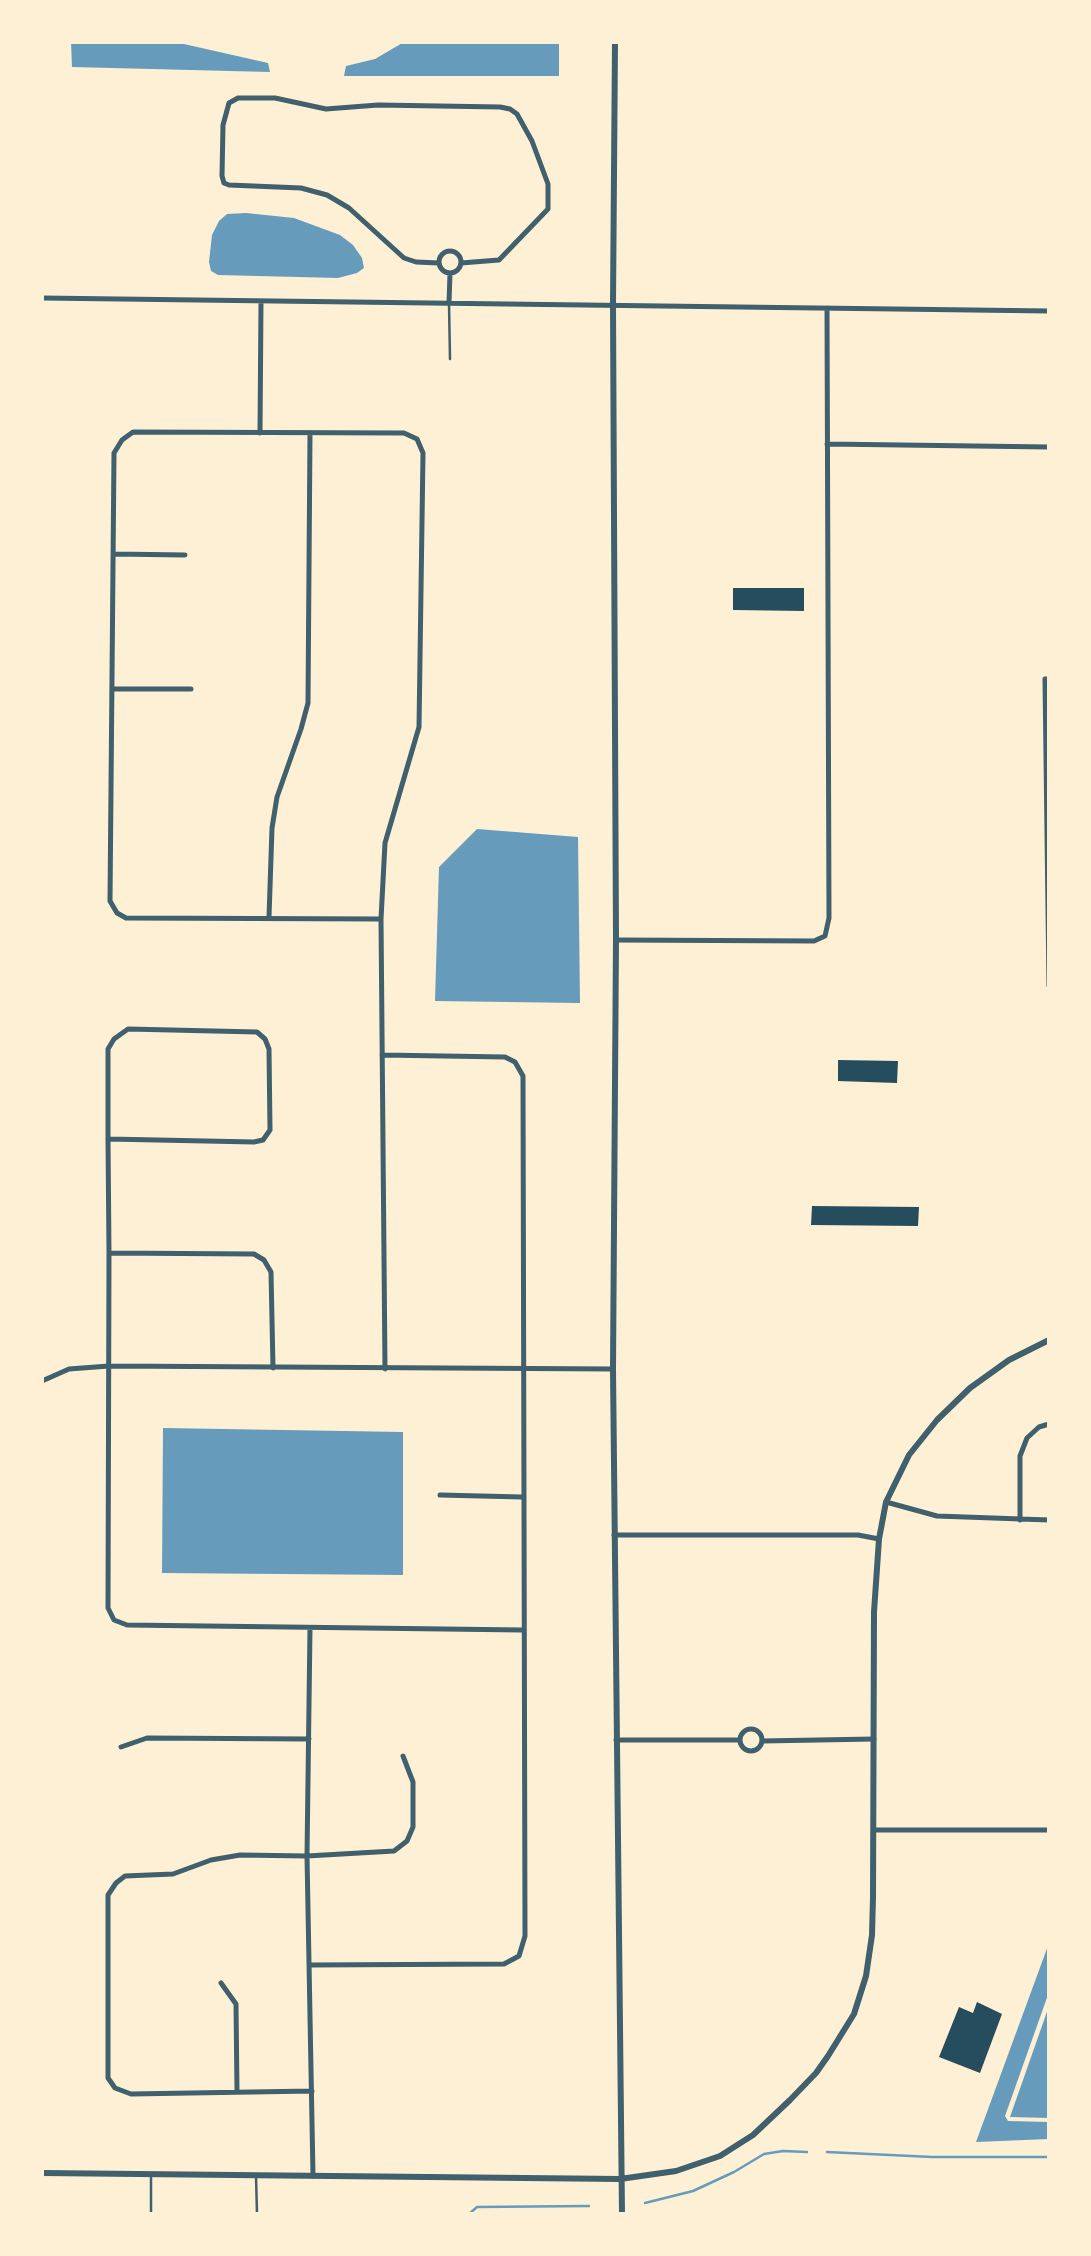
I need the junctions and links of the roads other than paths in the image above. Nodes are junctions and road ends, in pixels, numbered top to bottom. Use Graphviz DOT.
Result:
graph roads {
  1 [pos="615,42"];
  2 [pos="439,263"];
  3 [pos="461,263"];
  4 [pos="450,273"];
  5 [pos="42,298"];
  6 [pos="261,302"];
  7 [pos="449,303"];
  8 [pos="613,304"];
  9 [pos="827,308"];
  10 [pos="1049,311"];
  11 [pos="450,359"];
  12 [pos="260,433"];
  13 [pos="310,433"];
  14 [pos="827,444"];
  15 [pos="1049,447"];
  16 [pos="114,554"];
  17 [pos="185,555"];
  18 [pos="1047,679"];
  19 [pos="111,688"];
  20 [pos="191,689"];
  21 [pos="269,917"];
  22 [pos="380,919"];
  23 [pos="616,940"];
  24 [pos="1049,986"];
  25 [pos="382,1055"];
  26 [pos="107,1139"];
  27 [pos="109,1253"];
  28 [pos="1049,1340"];
  29 [pos="109,1366"];
  30 [pos="273,1368"];
  31 [pos="385,1369"];
  32 [pos="523,1369"];
  33 [pos="613,1369"];
  34 [pos="42,1381"];
  35 [pos="1049,1424"];
  36 [pos="440,1495"];
  37 [pos="522,1497"];
  38 [pos="886,1502"];
  39 [pos="1020,1520"];
  40 [pos="1049,1520"];
  41 [pos="614,1535"];
  42 [pos="879,1539"];
  43 [pos="310,1628"];
  44 [pos="523,1630"];
  45 [pos="309,1739"];
  46 [pos="874,1739"];
  47 [pos="616,1740"];
  48 [pos="739,1740"];
  49 [pos="762,1741"];
  50 [pos="121,1747"];
  51 [pos="403,1756"];
  52 [pos="874,1830"];
  53 [pos="1049,1830"];
  54 [pos="307,1856"];
  55 [pos="310,1965"];
  56 [pos="221,1983"];
  57 [pos="312,2091"];
  58 [pos="237,2092"];
  59 [pos="42,2173"];
  60 [pos="151,2175"];
  61 [pos="256,2176"];
  62 [pos="313,2176"];
  63 [pos="620,2179"];
  64 [pos="622,2213"];
  65 [pos="151,2214"];
  66 [pos="257,2214"];
  1 -- 8 [label="street"];
  2 -- 3 [label="street"];
  2 -- 3 [label="street"];
  2 -- 4 [label="street"];
  3 -- 4 [label="street"];
  4 -- 7 [label="street"];
  5 -- 6 [label="street"];
  6 -- 7 [label="street"];
  6 -- 12 [label="street"];
  7 -- 8 [label="street"];
  7 -- 11 [label="lane"];
  8 -- 9 [label="street"];
  8 -- 23 [label="street"];
  9 -- 10 [label="street"];
  9 -- 14 [label="street"];
  12 -- 13 [label="street"];
  12 -- 16 [label="street"];
  13 -- 21 [label="street"];
  13 -- 22 [label="street"];
  14 -- 15 [label="street"];
  14 -- 23 [label="street"];
  16 -- 17 [label="street"];
  16 -- 19 [label="street"];
  18 -- 24 [label="street"];
  19 -- 20 [label="street"];
  19 -- 21 [label="street"];
  21 -- 22 [label="street"];
  22 -- 25 [label="street"];
  23 -- 33 [label="street"];
  25 -- 31 [label="street"];
  25 -- 32 [label="street"];
  26 -- 26 [label="street"];
  26 -- 27 [label="street"];
  27 -- 29 [label="street"];
  27 -- 30 [label="street"];
  28 -- 38 [label="street"];
  29 -- 30 [label="street"];
  29 -- 34 [label="street"];
  29 -- 43 [label="street"];
  30 -- 31 [label="street"];
  31 -- 32 [label="street"];
  32 -- 33 [label="street"];
  32 -- 37 [label="street"];
  33 -- 41 [label="street"];
  35 -- 39 [label="street"];
  36 -- 37 [label="street"];
  37 -- 44 [label="street"];
  38 -- 39 [label="street"];
  38 -- 42 [label="street"];
  39 -- 40 [label="street"];
  41 -- 42 [label="street"];
  41 -- 47 [label="street"];
  42 -- 46 [label="street"];
  43 -- 44 [label="street"];
  43 -- 45 [label="street"];
  44 -- 55 [label="street"];
  45 -- 50 [label="street"];
  45 -- 54 [label="street"];
  46 -- 49 [label="street"];
  46 -- 52 [label="street"];
  47 -- 48 [label="street"];
  47 -- 63 [label="street"];
  48 -- 49 [label="street"];
  48 -- 49 [label="street"];
  51 -- 54 [label="street"];
  52 -- 53 [label="street"];
  52 -- 63 [label="street"];
  54 -- 55 [label="street"];
  54 -- 58 [label="street"];
  55 -- 57 [label="street"];
  56 -- 58 [label="street"];
  57 -- 58 [label="street"];
  57 -- 62 [label="street"];
  59 -- 60 [label="street"];
  60 -- 61 [label="street"];
  60 -- 65 [label="lane"];
  61 -- 62 [label="street"];
  61 -- 66 [label="lane"];
  62 -- 63 [label="street"];
  63 -- 64 [label="street"];
}
